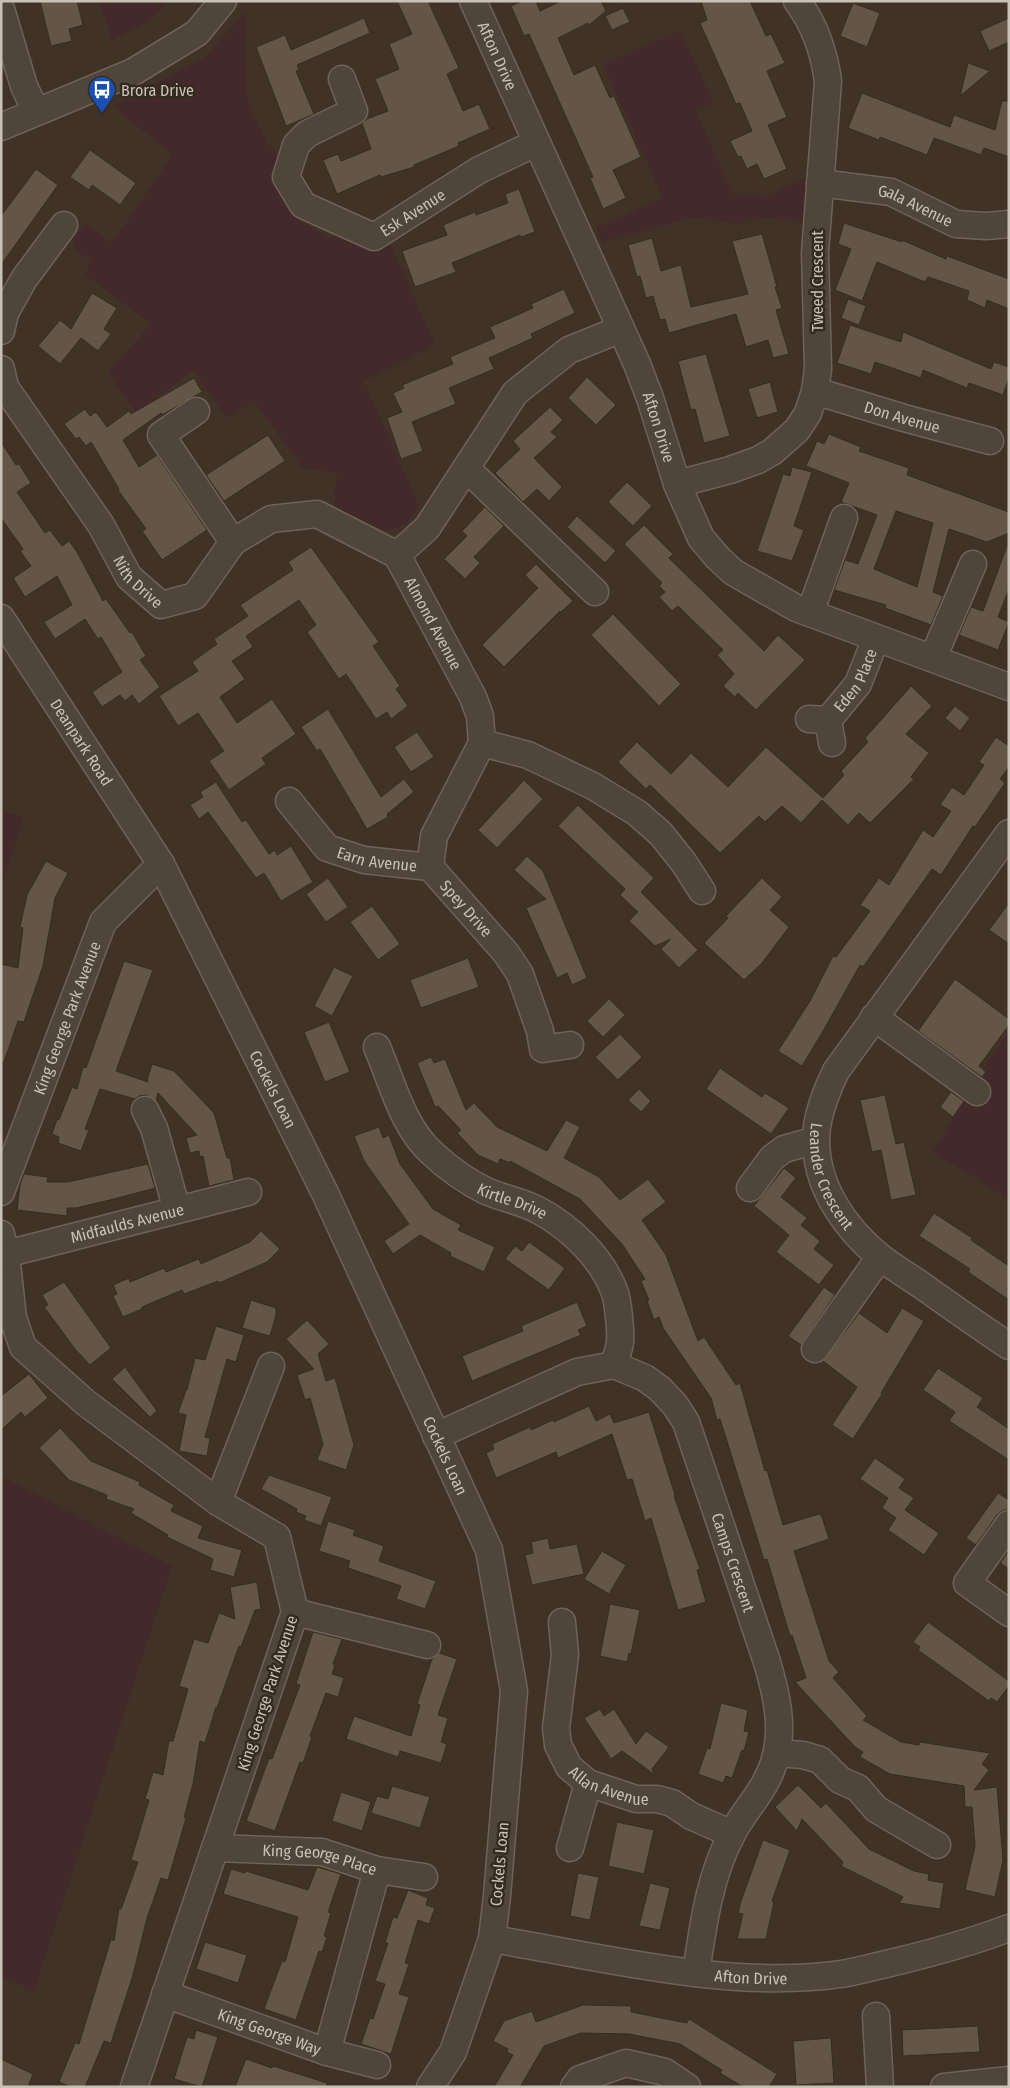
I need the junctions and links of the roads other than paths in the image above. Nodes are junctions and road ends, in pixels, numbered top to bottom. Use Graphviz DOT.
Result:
graph roads {
  1 [pos="223,1"];
  2 [pos="473,1"];
  3 [pos="797,1"];
  4 [pos="1,9"];
  5 [pos="342,79"];
  6 [pos="36,112"];
  7 [pos="1,127"];
  8 [pos="536,143"];
  9 [pos="820,183"];
  10 [pos="1009,224"];
  11 [pos="64,225"];
  12 [pos="621,329"];
  13 [pos="1,332"];
  14 [pos="1,369"];
  15 [pos="815,391"];
  16 [pos="196,411"];
  17 [pos="990,441"];
  18 [pos="466,468"];
  19 [pos="677,484"];
  20 [pos="844,518"];
  21 [pos="233,542"];
  22 [pos="397,555"];
  23 [pos="973,564"];
  24 [pos="595,592"];
  25 [pos="810,613"];
  26 [pos="1,618"];
  27 [pos="876,638"];
  28 [pos="933,658"];
  29 [pos="1009,687"];
  30 [pos="823,727"];
  31 [pos="482,743"];
  32 [pos="289,801"];
  33 [pos="1004,848"];
  34 [pos="161,864"];
  35 [pos="430,866"];
  36 [pos="702,891"];
  37 [pos="874,1017"];
  38 [pos="570,1045"];
  39 [pos="377,1047"];
  40 [pos="977,1092"];
  41 [pos="145,1110"];
  42 [pos="816,1140"];
  43 [pos="750,1188"];
  44 [pos="1,1192"];
  45 [pos="248,1192"];
  46 [pos="177,1210"];
  47 [pos="3,1244"];
  48 [pos="880,1257"];
  49 [pos="7,1324"];
  50 [pos="1009,1346"];
  51 [pos="815,1349"];
  52 [pos="614,1364"];
  53 [pos="271,1366"];
  54 [pos="436,1436"];
  55 [pos="218,1502"];
  56 [pos="1009,1524"];
  57 [pos="295,1612"];
  58 [pos="1009,1613"];
  59 [pos="562,1622"];
  60 [pos="427,1645"];
  61 [pos="778,1753"];
  62 [pos="588,1783"];
  63 [pos="732,1834"];
  64 [pos="937,1844"];
  65 [pos="215,1848"];
  66 [pos="570,1848"];
  67 [pos="377,1870"];
  68 [pos="424,1877"];
  69 [pos="1009,1928"];
  70 [pos="492,1939"];
  71 [pos="696,1973"];
  72 [pos="165,1994"];
  73 [pos="876,2016"];
  74 [pos="326,2052"];
  75 [pos="376,2065"];
  76 [pos="1009,2080"];
  77 [pos="134,2087"];
  78 [pos="430,2087"];
  79 [pos="574,2087"];
  80 [pos="687,2087"];
  81 [pos="880,2087"];
  82 [pos="944,2087"];
  1 -- 6 [label="street"];
  2 -- 8 [label="street, Afton Drive"];
  3 -- 9 [label="street, Tweed Crescent"];
  4 -- 6 [label="street"];
  5 -- 8 [label="street, Esk Avenue"];
  6 -- 7 [label="street"];
  8 -- 12 [label="street, Afton Drive"];
  9 -- 10 [label="street, Gala Avenue"];
  9 -- 15 [label="street, Tweed Crescent"];
  11 -- 13 [label="street"];
  12 -- 18 [label="street"];
  12 -- 19 [label="street, Afton Drive"];
  14 -- 21 [label="street, Nith Drive"];
  15 -- 17 [label="street, Don Avenue"];
  15 -- 19 [label="street, Tweed Crescent"];
  16 -- 21 [label="street"];
  18 -- 22 [label="street"];
  18 -- 24 [label="street"];
  19 -- 25 [label="street, Afton Drive"];
  20 -- 25 [label="street"];
  21 -- 22 [label="street, Nith Drive"];
  22 -- 31 [label="street, Almond Avenue"];
  23 -- 28 [label="street"];
  25 -- 27 [label="street, Afton Drive"];
  26 -- 34 [label="street, Deanpark Road"];
  27 -- 28 [label="street, Afton Drive"];
  27 -- 30 [label="street, Eden Place"];
  28 -- 29 [label="street, Afton Drive"];
  31 -- 35 [label="street, Spey Drive"];
  31 -- 36 [label="street"];
  32 -- 35 [label="street, Earn Avenue"];
  33 -- 37 [label="street, Leander Crescent"];
  34 -- 44 [label="street, King George Park Avenue"];
  34 -- 54 [label="street, Cockels Loan"];
  35 -- 38 [label="street, Spey Drive"];
  37 -- 40 [label="street"];
  37 -- 42 [label="street, Leander Crescent"];
  39 -- 52 [label="street, Kirtle Drive"];
  41 -- 46 [label="street"];
  42 -- 43 [label="street"];
  42 -- 48 [label="street, Leander Crescent"];
  45 -- 46 [label="street, Midfaulds Avenue"];
  46 -- 47 [label="street, Midfaulds Avenue"];
  47 -- 49 [label="street, King George Park Avenue"];
  48 -- 50 [label="street, Leander Crescent"];
  48 -- 51 [label="street"];
  49 -- 55 [label="street, King George Park Avenue"];
  52 -- 54 [label="street"];
  52 -- 61 [label="street, Camps Crescent"];
  53 -- 55 [label="street"];
  54 -- 70 [label="street, Cockels Loan"];
  55 -- 57 [label="street, King George Park Avenue"];
  56 -- 58 [label="street"];
  57 -- 60 [label="street"];
  57 -- 65 [label="street, King George Park Avenue"];
  59 -- 62 [label="street, Allan Avenue"];
  61 -- 63 [label="street, Camps Crescent"];
  61 -- 64 [label="street"];
  62 -- 63 [label="street, Allan Avenue"];
  62 -- 66 [label="street"];
  63 -- 71 [label="street, Camps Crescent"];
  65 -- 67 [label="street, King George Place"];
  65 -- 72 [label="street, King George Park Avenue"];
  67 -- 68 [label="street, King George Place"];
  67 -- 74 [label="street"];
  69 -- 71 [label="street, Afton Drive"];
  70 -- 71 [label="street, Afton Drive"];
  70 -- 78 [label="street, Cockels Loan"];
  72 -- 74 [label="street, King George Way"];
  72 -- 77 [label="street, King George Park Avenue"];
  73 -- 81 [label="street"];
  74 -- 75 [label="street, King George Way"];
  76 -- 82 [label="street"];
  79 -- 80 [label="street"];
}
